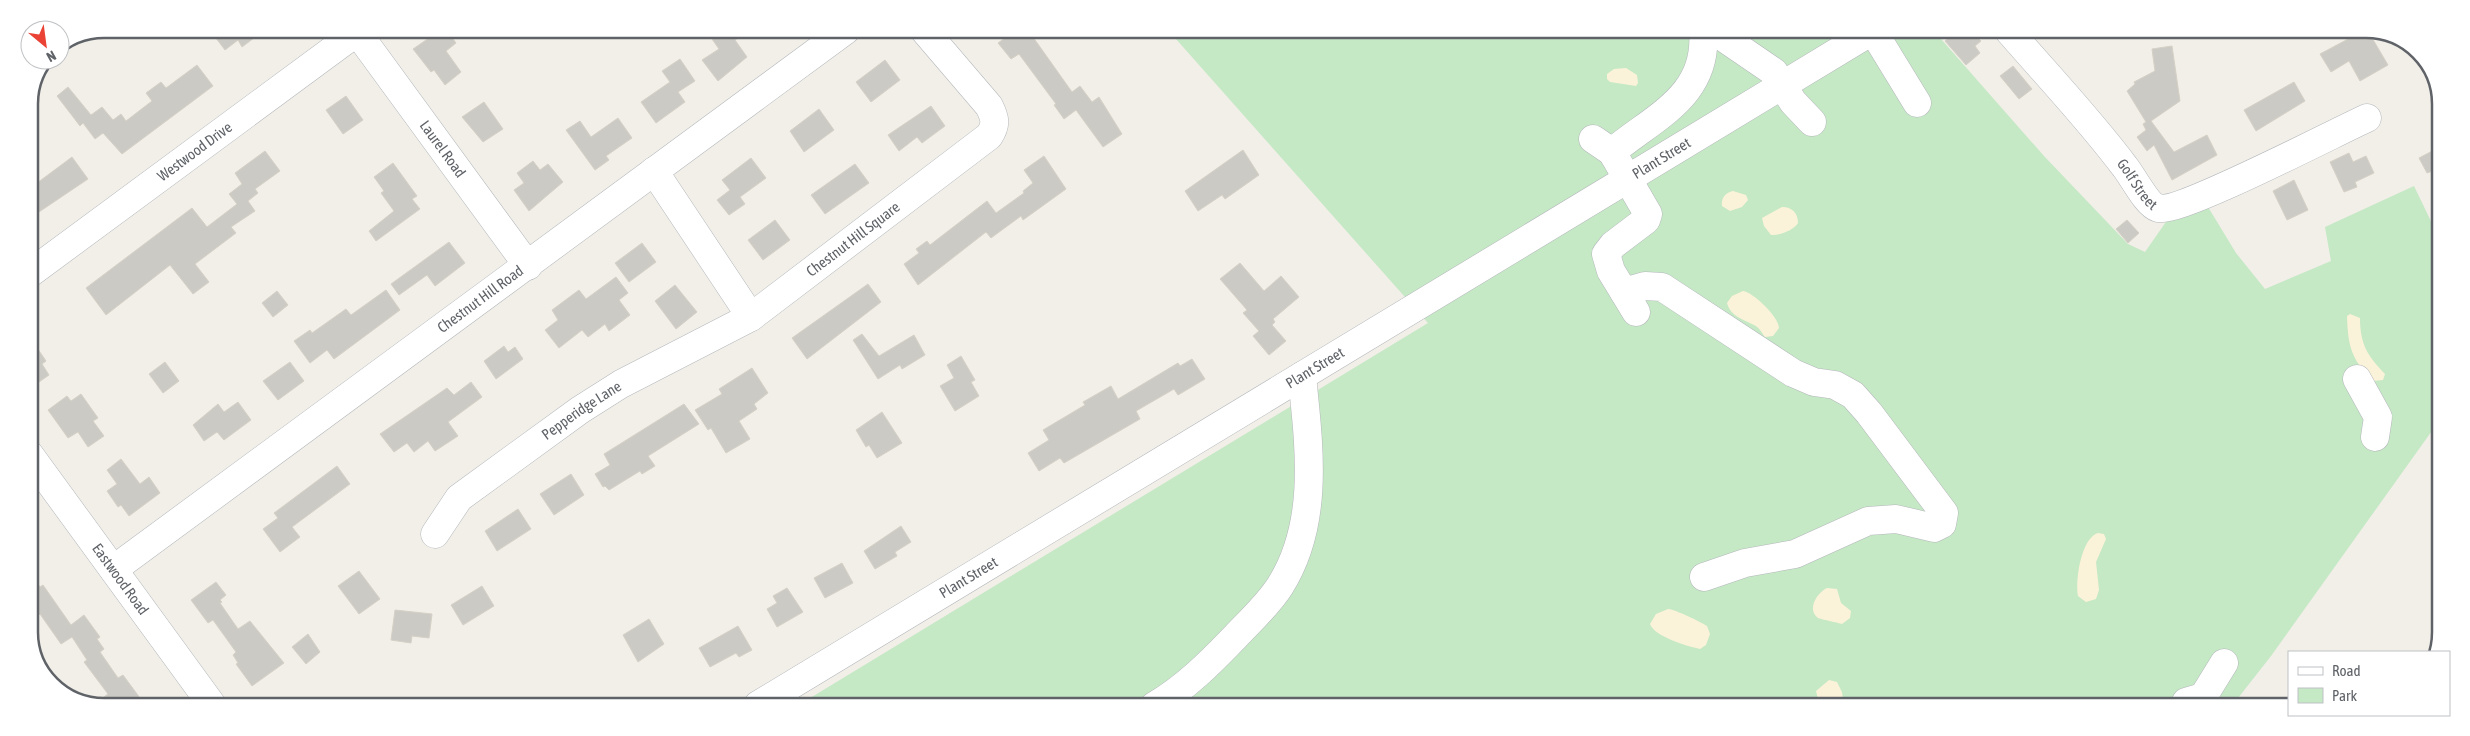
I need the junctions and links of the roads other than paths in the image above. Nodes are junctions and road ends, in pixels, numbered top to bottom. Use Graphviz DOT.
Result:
graph roads {
  1 [pos="348,38"];
  2 [pos="365,38"];
  3 [pos="835,38"];
  4 [pos="931,38"];
  5 [pos="1703,38"];
  6 [pos="1725,38"];
  7 [pos="1861,38"];
  8 [pos="1877,38"];
  9 [pos="2015,38"];
  10 [pos="1782,86"];
  11 [pos="1917,103"];
  12 [pos="2367,118"];
  13 [pos="1812,122"];
  14 [pos="654,171"];
  15 [pos="1628,179"];
  16 [pos="528,266"];
  17 [pos="38,267"];
  18 [pos="751,317"];
  19 [pos="1302,376"];
  20 [pos="2357,380"];
  21 [pos="2375,437"];
  22 [pos="38,466"];
  23 [pos="436,534"];
  24 [pos="114,569"];
  25 [pos="1704,577"];
  26 [pos="2224,663"];
  27 [pos="2201,694"];
  28 [pos="204,698"];
  29 [pos="771,698"];
  30 [pos="1166,698"];
  1 -- 17 [label="street, Westwood Drive"];
  2 -- 16 [label="street, Laurel Road"];
  3 -- 14 [label="street, Chestnut Hill Road"];
  4 -- 18 [label="street, Chestnut Hill Square"];
  5 -- 15 [label="street"];
  6 -- 10 [label="street"];
  7 -- 10 [label="street, Plant Street"];
  8 -- 11 [label="street"];
  9 -- 12 [label="street, Golf Street"];
  10 -- 13 [label="street"];
  10 -- 15 [label="street, Plant Street"];
  14 -- 16 [label="street, Chestnut Hill Road"];
  14 -- 18 [label="street"];
  15 -- 19 [label="street, Plant Street"];
  15 -- 25 [label="street"];
  16 -- 24 [label="street, Chestnut Hill Road"];
  18 -- 23 [label="street, Pepperidge Lane"];
  19 -- 29 [label="street, Plant Street"];
  19 -- 30 [label="street"];
  20 -- 21 [label="street"];
  22 -- 24 [label="street, Eastwood Road"];
  24 -- 28 [label="street, Eastwood Road"];
  26 -- 27 [label="street"];
}
